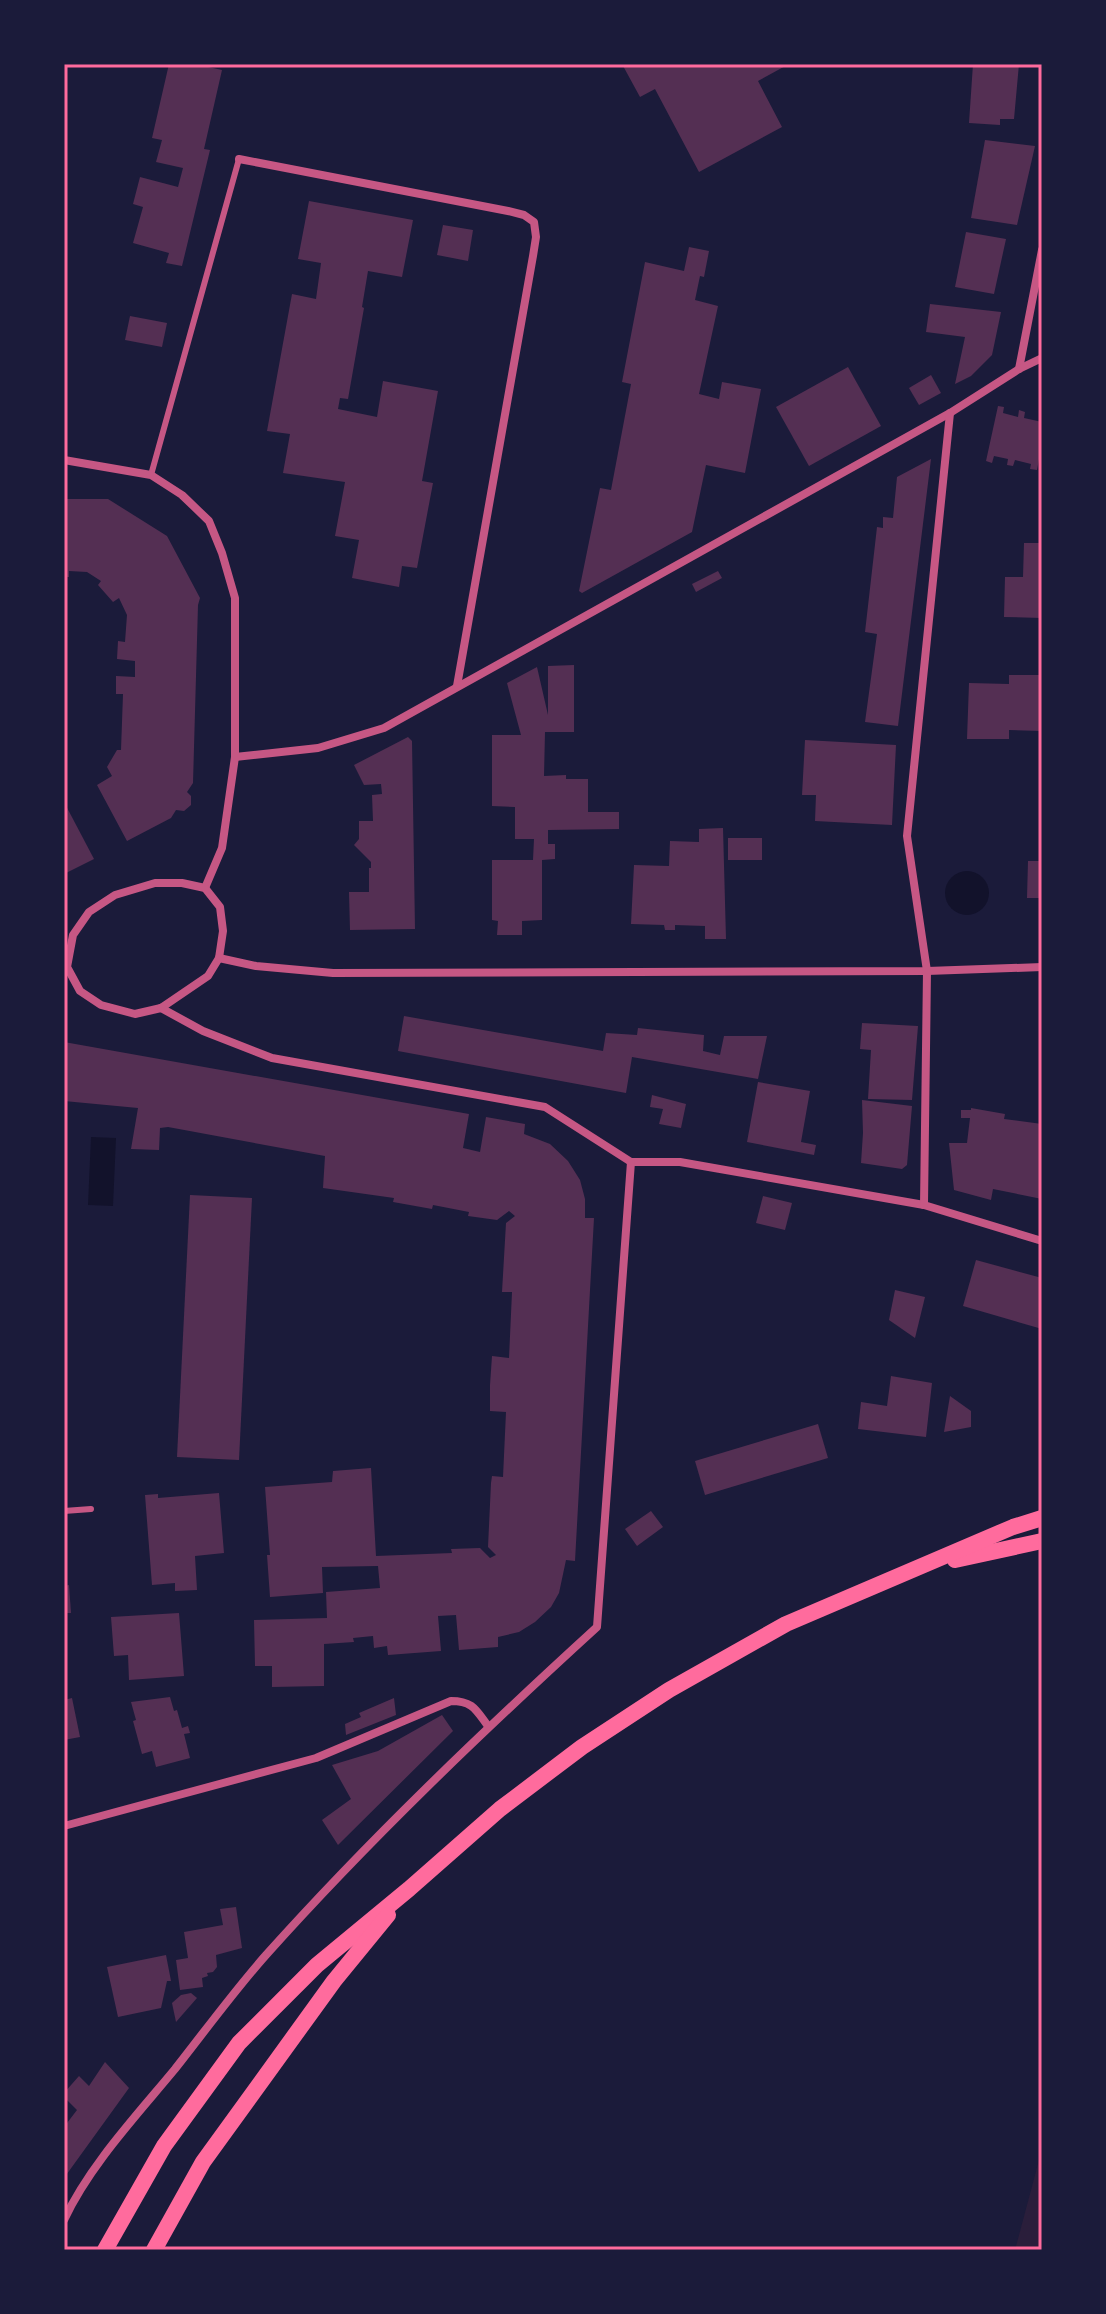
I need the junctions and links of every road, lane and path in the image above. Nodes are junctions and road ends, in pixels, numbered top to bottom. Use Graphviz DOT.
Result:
graph roads {
  1 [pos="239,159"];
  2 [pos="1042,250"];
  3 [pos="1042,358"];
  4 [pos="1019,369"];
  5 [pos="950,413"];
  6 [pos="64,460"];
  7 [pos="151,475"];
  8 [pos="457,686"];
  9 [pos="235,757"];
  10 [pos="205,888"];
  11 [pos="219,958"];
  12 [pos="66,967"];
  13 [pos="1042,967"];
  14 [pos="927,971"];
  15 [pos="161,1008"];
  16 [pos="631,1162"];
  17 [pos="924,1205"];
  18 [pos="1042,1241"];
  19 [pos="91,1509"];
  20 [pos="64,1511"];
  21 [pos="1042,1518"];
  22 [pos="1042,1541"];
  23 [pos="919,1568"];
  24 [pos="488,1726"];
  25 [pos="64,1826"];
  26 [pos="409,1889"];
  27 [pos="64,2220"];
  28 [pos="105,2250"];
  29 [pos="154,2250"];
  1 -- 7 [label="lane"];
  1 -- 8 [label="street"];
  2 -- 4 [label="street"];
  3 -- 4 [label="street"];
  4 -- 5 [label="street"];
  5 -- 8 [label="street"];
  5 -- 14 [label="street"];
  6 -- 7 [label="street"];
  7 -- 9 [label="street"];
  8 -- 9 [label="street"];
  9 -- 10 [label="street"];
  10 -- 11 [label="street"];
  10 -- 12 [label="street"];
  11 -- 14 [label="street"];
  11 -- 15 [label="street"];
  12 -- 15 [label="street"];
  13 -- 14 [label="street"];
  14 -- 17 [label="street"];
  15 -- 16 [label="street"];
  16 -- 17 [label="street"];
  16 -- 24 [label="street"];
  17 -- 18 [label="street"];
  19 -- 20 [label="lane"];
  21 -- 23 [label="main road"];
  22 -- 23 [label="main road"];
  23 -- 26 [label="main road"];
  24 -- 25 [label="street"];
  24 -- 27 [label="street"];
  26 -- 28 [label="main road"];
  26 -- 29 [label="main road"];
}
